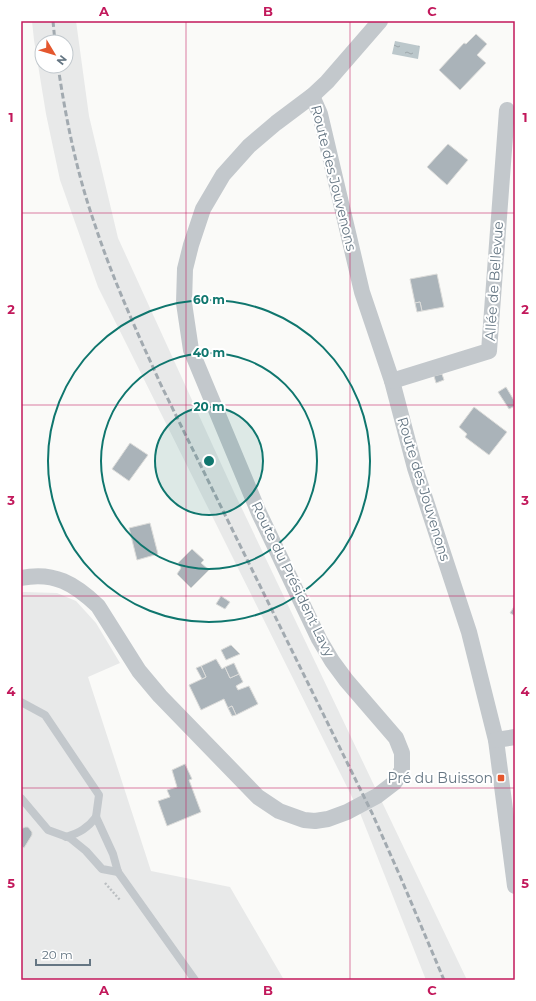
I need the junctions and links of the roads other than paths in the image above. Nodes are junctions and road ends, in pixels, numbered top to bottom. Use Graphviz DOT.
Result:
graph roads {
  1 [pos="380,21"];
  2 [pos="312,96"];
  3 [pos="506,110"];
  4 [pos="392,381"];
  5 [pos="21,578"];
  6 [pos="21,702"];
  7 [pos="515,737"];
  8 [pos="496,740"];
  9 [pos="21,798"];
  10 [pos="96,818"];
  11 [pos="66,837"];
  12 [pos="118,872"];
  13 [pos="515,886"];
  14 [pos="195,980"];
  1 -- 2 [label="street, Route du Président Lavy"];
  2 -- 4 [label="street, Route des Jouvenons"];
  2 -- 5 [label="street, Route du Président Lavy"];
  3 -- 4 [label="street, Allée de Bellevue"];
  4 -- 8 [label="street, Route des Jouvenons"];
  6 -- 10 [label="lane"];
  7 -- 8 [label="street"];
  8 -- 13 [label="street, Route des Jouvenons"];
  9 -- 11 [label="lane"];
  10 -- 11 [label="lane"];
  10 -- 12 [label="lane"];
  11 -- 12 [label="lane"];
  12 -- 14 [label="lane"];
}
